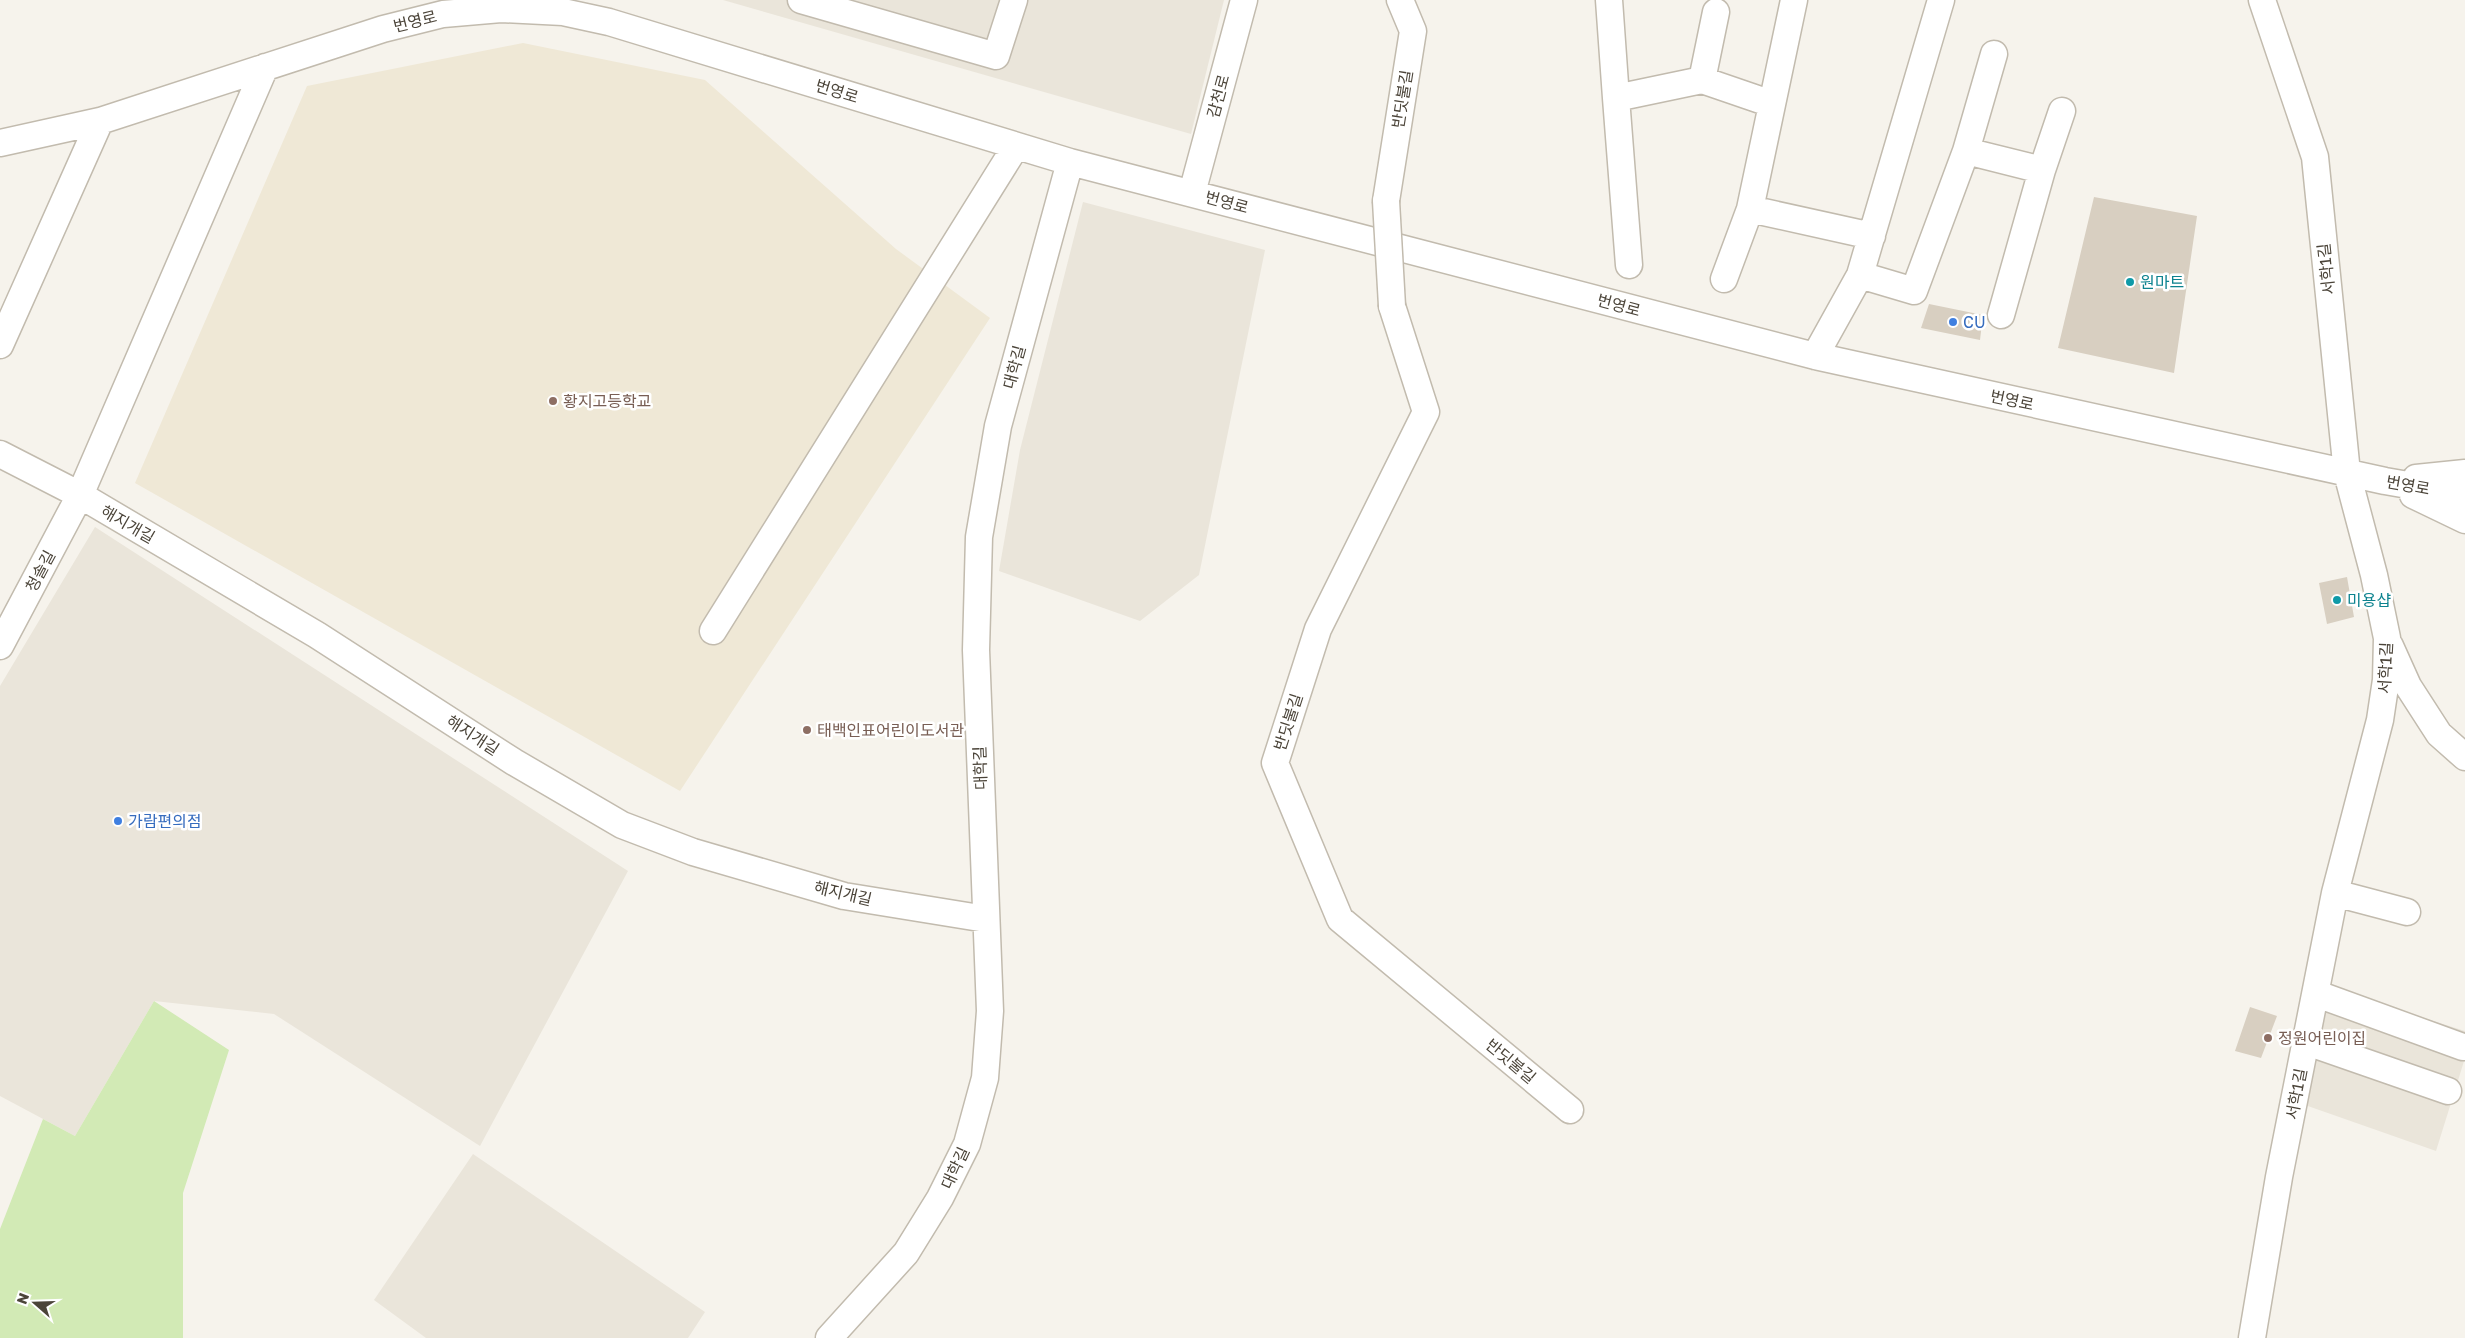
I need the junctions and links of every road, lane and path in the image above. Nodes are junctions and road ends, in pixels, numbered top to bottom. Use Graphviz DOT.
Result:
graph roads {
  1 [pos="801,0"];
  2 [pos="1014,0"];
  3 [pos="1244,0"];
  4 [pos="1400,0"];
  5 [pos="1609,0"];
  6 [pos="1794,0"];
  7 [pos="1941,0"];
  8 [pos="2262,0"];
  9 [pos="567,6"];
  10 [pos="1716,12"];
  11 [pos="1994,54"];
  12 [pos="265,67"];
  13 [pos="1702,80"];
  14 [pos="1616,98"];
  15 [pos="1772,104"];
  16 [pos="2062,111"];
  17 [pos="100,121"];
  18 [pos="0,143"];
  19 [pos="1016,146"];
  20 [pos="1966,151"];
  21 [pos="1070,162"];
  22 [pos="2042,170"];
  23 [pos="1192,193"];
  24 [pos="1750,209"];
  25 [pos="1872,236"];
  26 [pos="1629,264"];
  27 [pos="1860,275"];
  28 [pos="1724,279"];
  29 [pos="2001,315"];
  30 [pos="0,345"];
  31 [pos="1815,356"];
  32 [pos="0,454"];
  33 [pos="2347,473"];
  34 [pos="2465,473"];
  35 [pos="2385,482"];
  36 [pos="2465,495"];
  37 [pos="80,496"];
  38 [pos="2465,520"];
  39 [pos="713,631"];
  40 [pos="2387,638"];
  41 [pos="0,646"];
  42 [pos="2465,757"];
  43 [pos="2335,893"];
  44 [pos="2407,912"];
  45 [pos="986,920"];
  46 [pos="2317,994"];
  47 [pos="2307,1042"];
  48 [pos="2463,1046"];
  49 [pos="2448,1091"];
  50 [pos="1570,1110"];
  51 [pos="830,1338"];
  52 [pos="2252,1338"];
  1 -- 2 [label="street"];
  3 -- 23 [label="street, 감천로"];
  4 -- 50 [label="street, 반딧불길, bridge"];
  5 -- 14 [label="street"];
  6 -- 15 [label="street"];
  7 -- 25 [label="street"];
  8 -- 33 [label="street, 서학1길"];
  9 -- 12 [label="street, 번영로"];
  9 -- 19 [label="street, 번영로"];
  10 -- 13 [label="street"];
  11 -- 20 [label="street"];
  12 -- 17 [label="street, 번영로"];
  12 -- 37 [label="street, 청솔길"];
  13 -- 14 [label="street"];
  13 -- 15 [label="street"];
  14 -- 26 [label="street"];
  15 -- 24 [label="street"];
  16 -- 22 [label="street"];
  17 -- 18 [label="street, 번영로"];
  17 -- 30 [label="street"];
  19 -- 21 [label="street, 번영로"];
  19 -- 39 [label="street"];
  20 -- 22 [label="street"];
  20 -- 27 [label="street"];
  21 -- 23 [label="street, 번영로"];
  21 -- 45 [label="street, 대학길"];
  22 -- 29 [label="street"];
  23 -- 31 [label="street, 번영로"];
  24 -- 25 [label="street"];
  24 -- 28 [label="street"];
  25 -- 27 [label="street"];
  27 -- 31 [label="street"];
  31 -- 33 [label="street, 번영로"];
  32 -- 37 [label="street, 해지개길"];
  33 -- 35 [label="street, 번영로"];
  33 -- 40 [label="street, 서학1길"];
  34 -- 35 [label="street"];
  35 -- 36 [label="street, 번영로"];
  35 -- 38 [label="street"];
  37 -- 41 [label="street, 청솔길"];
  37 -- 45 [label="street, 해지개길"];
  40 -- 42 [label="street"];
  40 -- 43 [label="street, 서학1길"];
  43 -- 44 [label="street"];
  43 -- 46 [label="street, 서학1길"];
  45 -- 51 [label="street, 대학길"];
  46 -- 47 [label="street, 서학1길"];
  46 -- 48 [label="street"];
  47 -- 49 [label="street"];
  47 -- 52 [label="street, 서학1길"];
}
